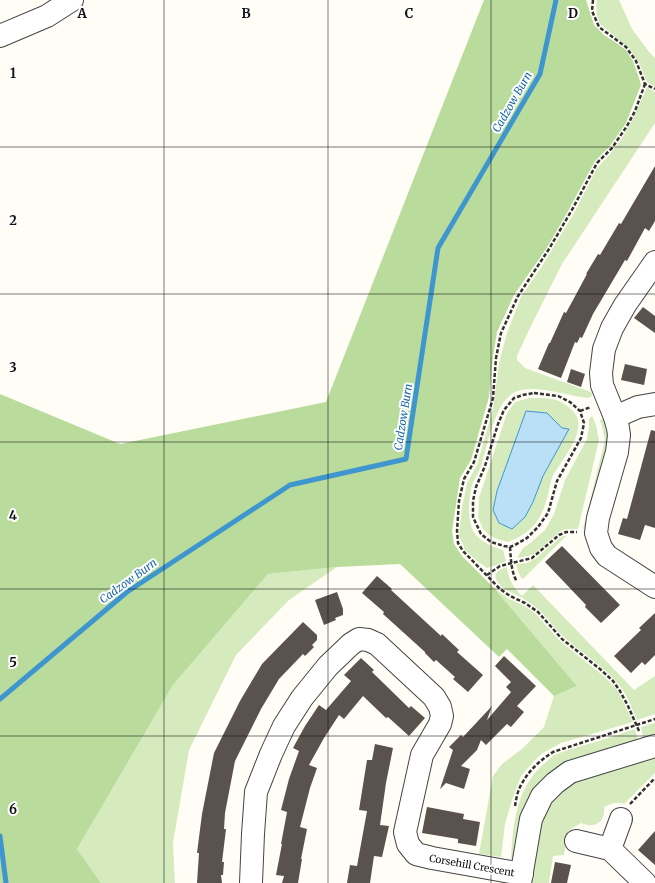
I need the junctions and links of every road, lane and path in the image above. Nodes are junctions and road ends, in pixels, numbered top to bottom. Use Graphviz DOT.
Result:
graph roads {
  1 [pos="72,0"];
  2 [pos="593,0"];
  3 [pos="0,36"];
  4 [pos="645,84"];
  5 [pos="655,89"];
  6 [pos="655,262"];
  7 [pos="655,404"];
  8 [pos="614,417"];
  9 [pos="596,533"];
  10 [pos="510,547"];
  11 [pos="511,563"];
  12 [pos="487,575"];
  13 [pos="517,582"];
  14 [pos="655,587"];
  15 [pos="655,719"];
  16 [pos="636,725"];
  17 [pos="652,747"];
  18 [pos="655,778"];
  19 [pos="621,819"];
  20 [pos="576,841"];
  21 [pos="610,849"];
  22 [pos="521,878"];
  23 [pos="251,883"];
  24 [pos="645,883"];
  1 -- 3 [label="street"];
  2 -- 4 [label="path"];
  4 -- 5 [label="path"];
  4 -- 12 [label="path"];
  6 -- 8 [label="street"];
  7 -- 8 [label="street"];
  8 -- 9 [label="street"];
  9 -- 11 [label="path"];
  9 -- 14 [label="street"];
  10 -- 10 [label="path"];
  10 -- 11 [label="path"];
  11 -- 12 [label="path"];
  11 -- 13 [label="path"];
  12 -- 16 [label="path"];
  15 -- 16 [label="path"];
  16 -- 17 [label="path"];
  17 -- 22 [label="street"];
  18 -- 19 [label="path"];
  19 -- 21 [label="street"];
  20 -- 21 [label="street"];
  21 -- 24 [label="street"];
  22 -- 23 [label="street, Corsehill Crescent"];
}
